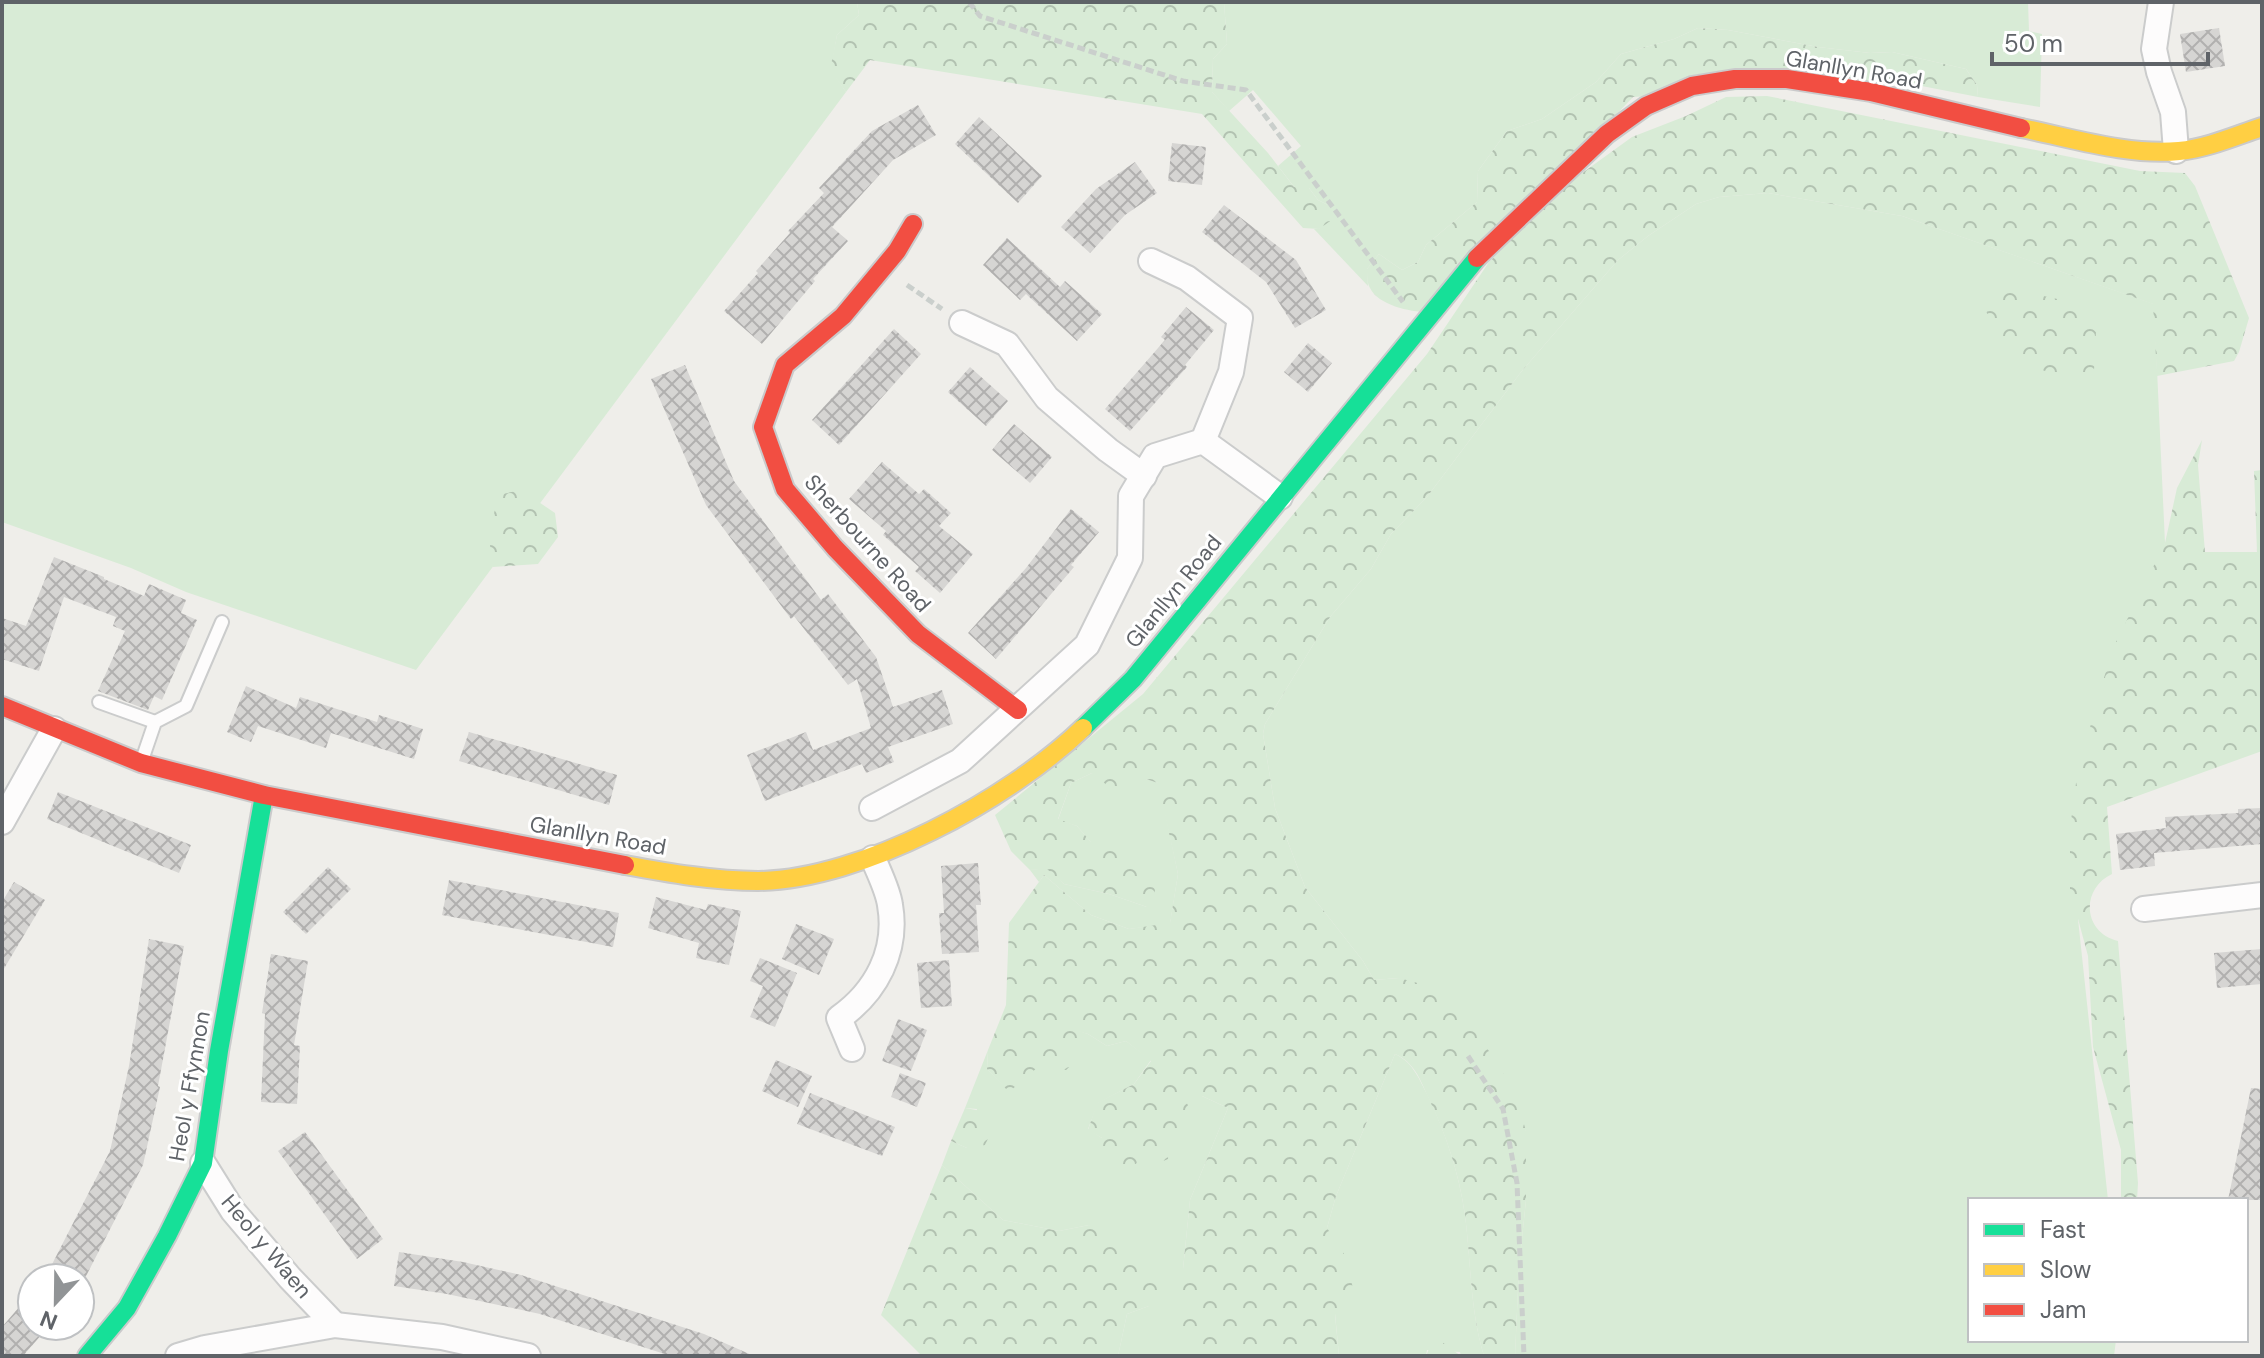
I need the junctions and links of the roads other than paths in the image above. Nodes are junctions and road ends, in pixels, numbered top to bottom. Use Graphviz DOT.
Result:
graph roads {
  1 [pos="2161,2"];
  2 [pos="2262,127"];
  3 [pos="2176,151"];
  4 [pos="913,224"];
  5 [pos="1151,261"];
  6 [pos="962,323"];
  7 [pos="1203,441"];
  8 [pos="1144,476"];
  9 [pos="1280,497"];
  10 [pos="222,622"];
  11 [pos="99,702"];
  12 [pos="2,706"];
  13 [pos="1018,710"];
  14 [pos="155,722"];
  15 [pos="54,729"];
  16 [pos="141,763"];
  17 [pos="264,795"];
  18 [pos="872,808"];
  19 [pos="2,822"];
  20 [pos="873,858"];
  21 [pos="2262,895"];
  22 [pos="2144,909"];
  23 [pos="852,1049"];
  24 [pos="203,1163"];
  25 [pos="335,1325"];
  26 [pos="87,1356"];
  27 [pos="178,1356"];
  28 [pos="528,1356"];
  1 -- 3 [label="street"];
  2 -- 3 [label="street, Glanllyn Road"];
  3 -- 9 [label="street, Glanllyn Road"];
  4 -- 13 [label="street, Sherbourne Road"];
  5 -- 7 [label="street"];
  6 -- 8 [label="street"];
  7 -- 8 [label="street"];
  7 -- 9 [label="street"];
  8 -- 13 [label="street"];
  9 -- 20 [label="street, Glanllyn Road"];
  10 -- 14 [label="lane"];
  11 -- 14 [label="lane"];
  12 -- 15 [label="street, Glanllyn Road"];
  13 -- 18 [label="street"];
  14 -- 16 [label="lane"];
  15 -- 16 [label="street, Glanllyn Road"];
  15 -- 19 [label="street"];
  16 -- 17 [label="street, Glanllyn Road"];
  17 -- 20 [label="street, Glanllyn Road"];
  17 -- 24 [label="street, Heol y Ffynnon"];
  20 -- 23 [label="street"];
  21 -- 22 [label="street"];
  24 -- 25 [label="street, Heol y Waen"];
  24 -- 26 [label="street, Heol y Ffynnon"];
  25 -- 27 [label="street, Heol y Waen"];
  25 -- 28 [label="street, Heol y Waen"];
}
